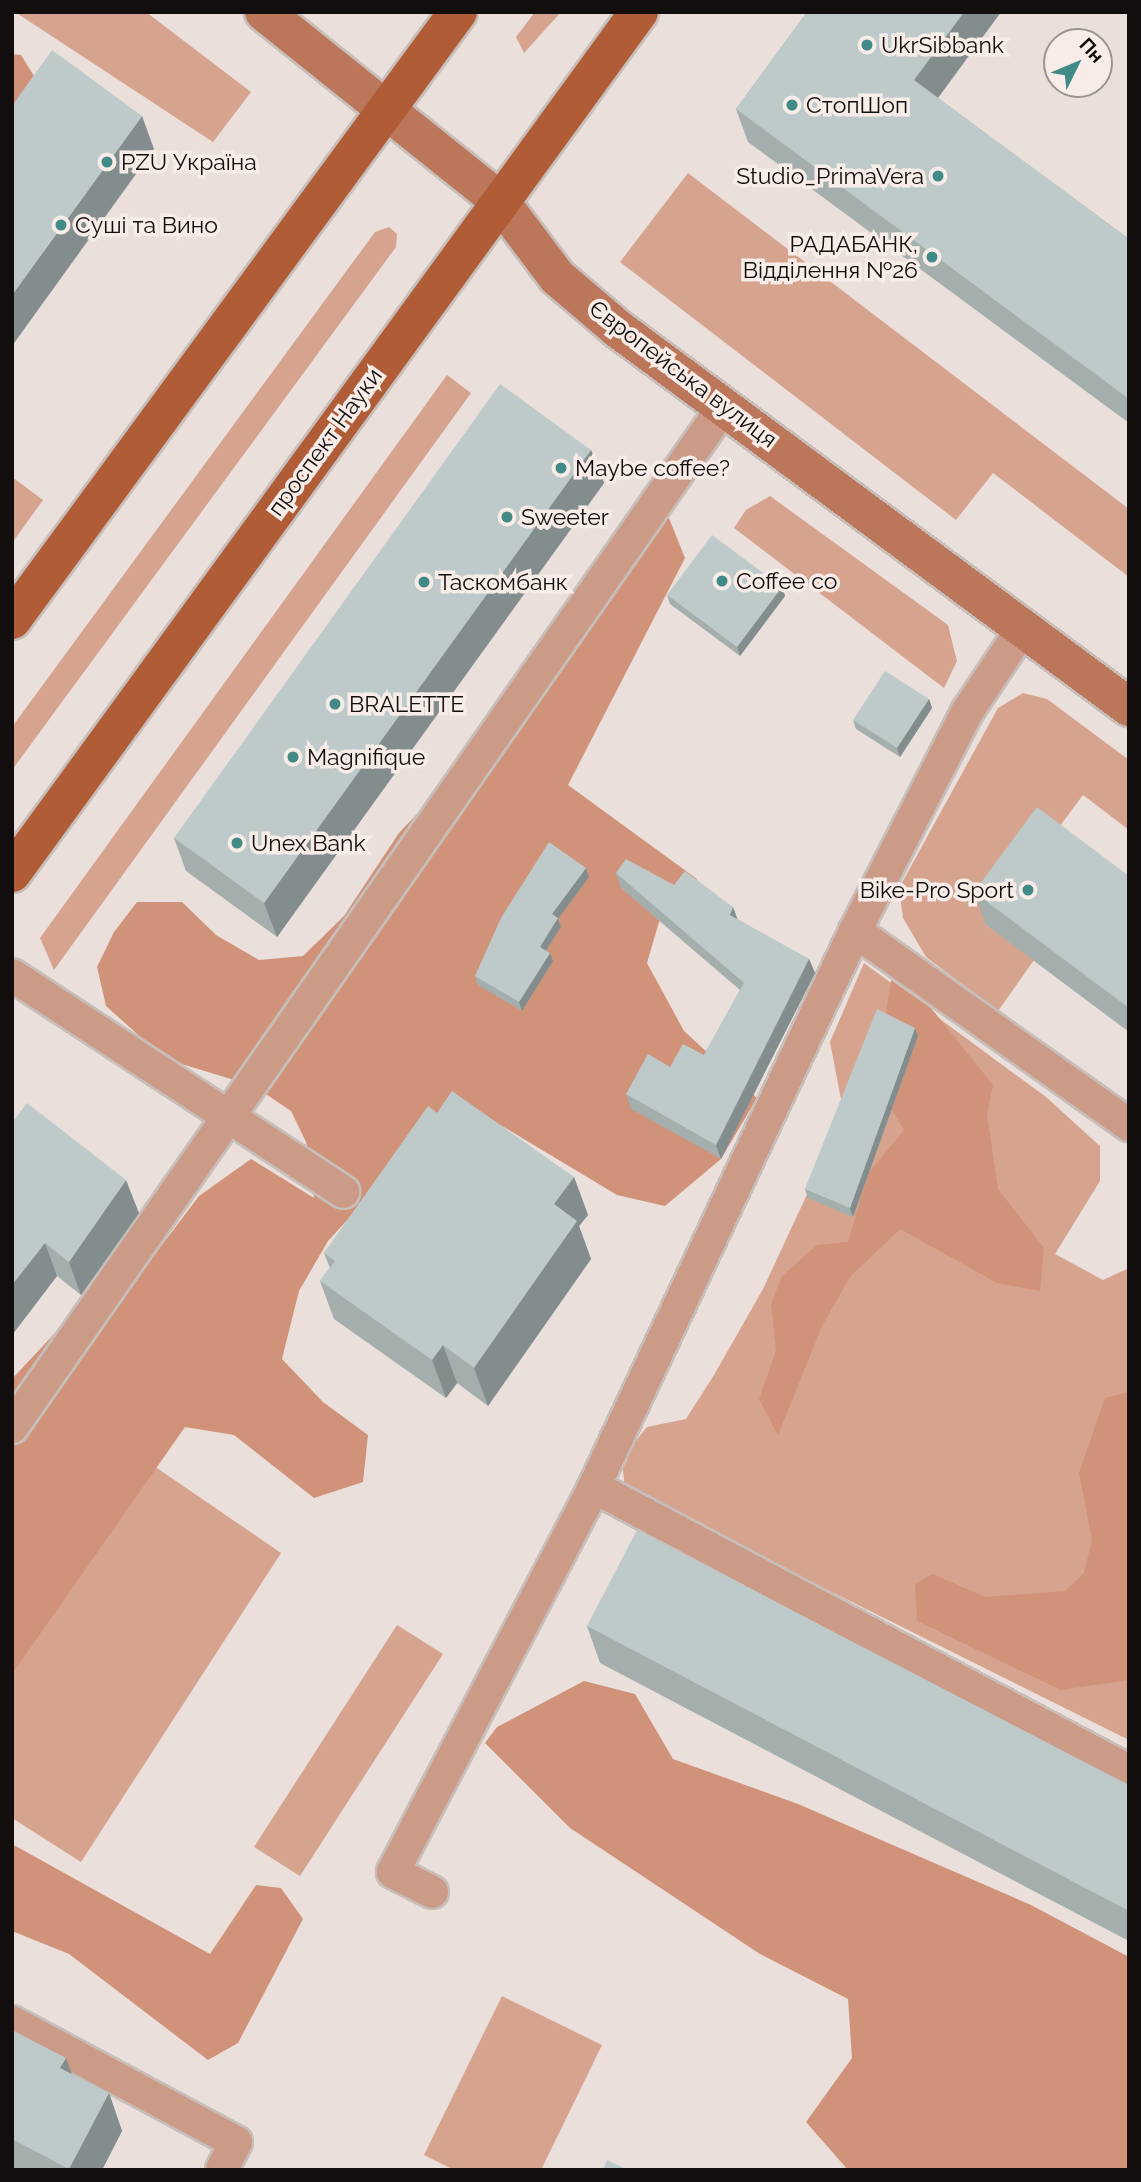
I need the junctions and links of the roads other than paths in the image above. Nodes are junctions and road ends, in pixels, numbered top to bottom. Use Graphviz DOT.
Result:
graph roads {
  1 [pos="264,12"];
  2 [pos="458,12"];
  3 [pos="639,12"];
  4 [pos="386,108"];
  5 [pos="499,200"];
  6 [pos="724,406"];
  7 [pos="12,620"];
  8 [pos="1023,628"];
  9 [pos="1129,707"];
  10 [pos="12,873"];
  11 [pos="855,931"];
  12 [pos="12,975"];
  13 [pos="230,1121"];
  14 [pos="1129,1125"];
  15 [pos="343,1192"];
  16 [pos="12,1427"];
  17 [pos="594,1488"];
  18 [pos="1129,1771"];
  19 [pos="432,1892"];
  20 [pos="12,2022"];
  21 [pos="222,2170"];
  1 -- 4 [label="main road, Європейська вулиця"];
  2 -- 4 [label="main road"];
  3 -- 5 [label="main road, проспект Науки"];
  4 -- 5 [label="main road, Європейська вулиця"];
  4 -- 7 [label="main road"];
  5 -- 6 [label="main road, Європейська вулиця"];
  5 -- 10 [label="main road, проспект Науки"];
  6 -- 8 [label="main road, Європейська вулиця"];
  6 -- 13 [label="lane"];
  8 -- 9 [label="main road, Європейська вулиця"];
  8 -- 11 [label="lane"];
  11 -- 14 [label="lane"];
  11 -- 17 [label="lane"];
  12 -- 13 [label="lane"];
  13 -- 15 [label="lane"];
  13 -- 16 [label="lane"];
  17 -- 18 [label="lane"];
  17 -- 19 [label="lane"];
  20 -- 21 [label="lane"];
}
